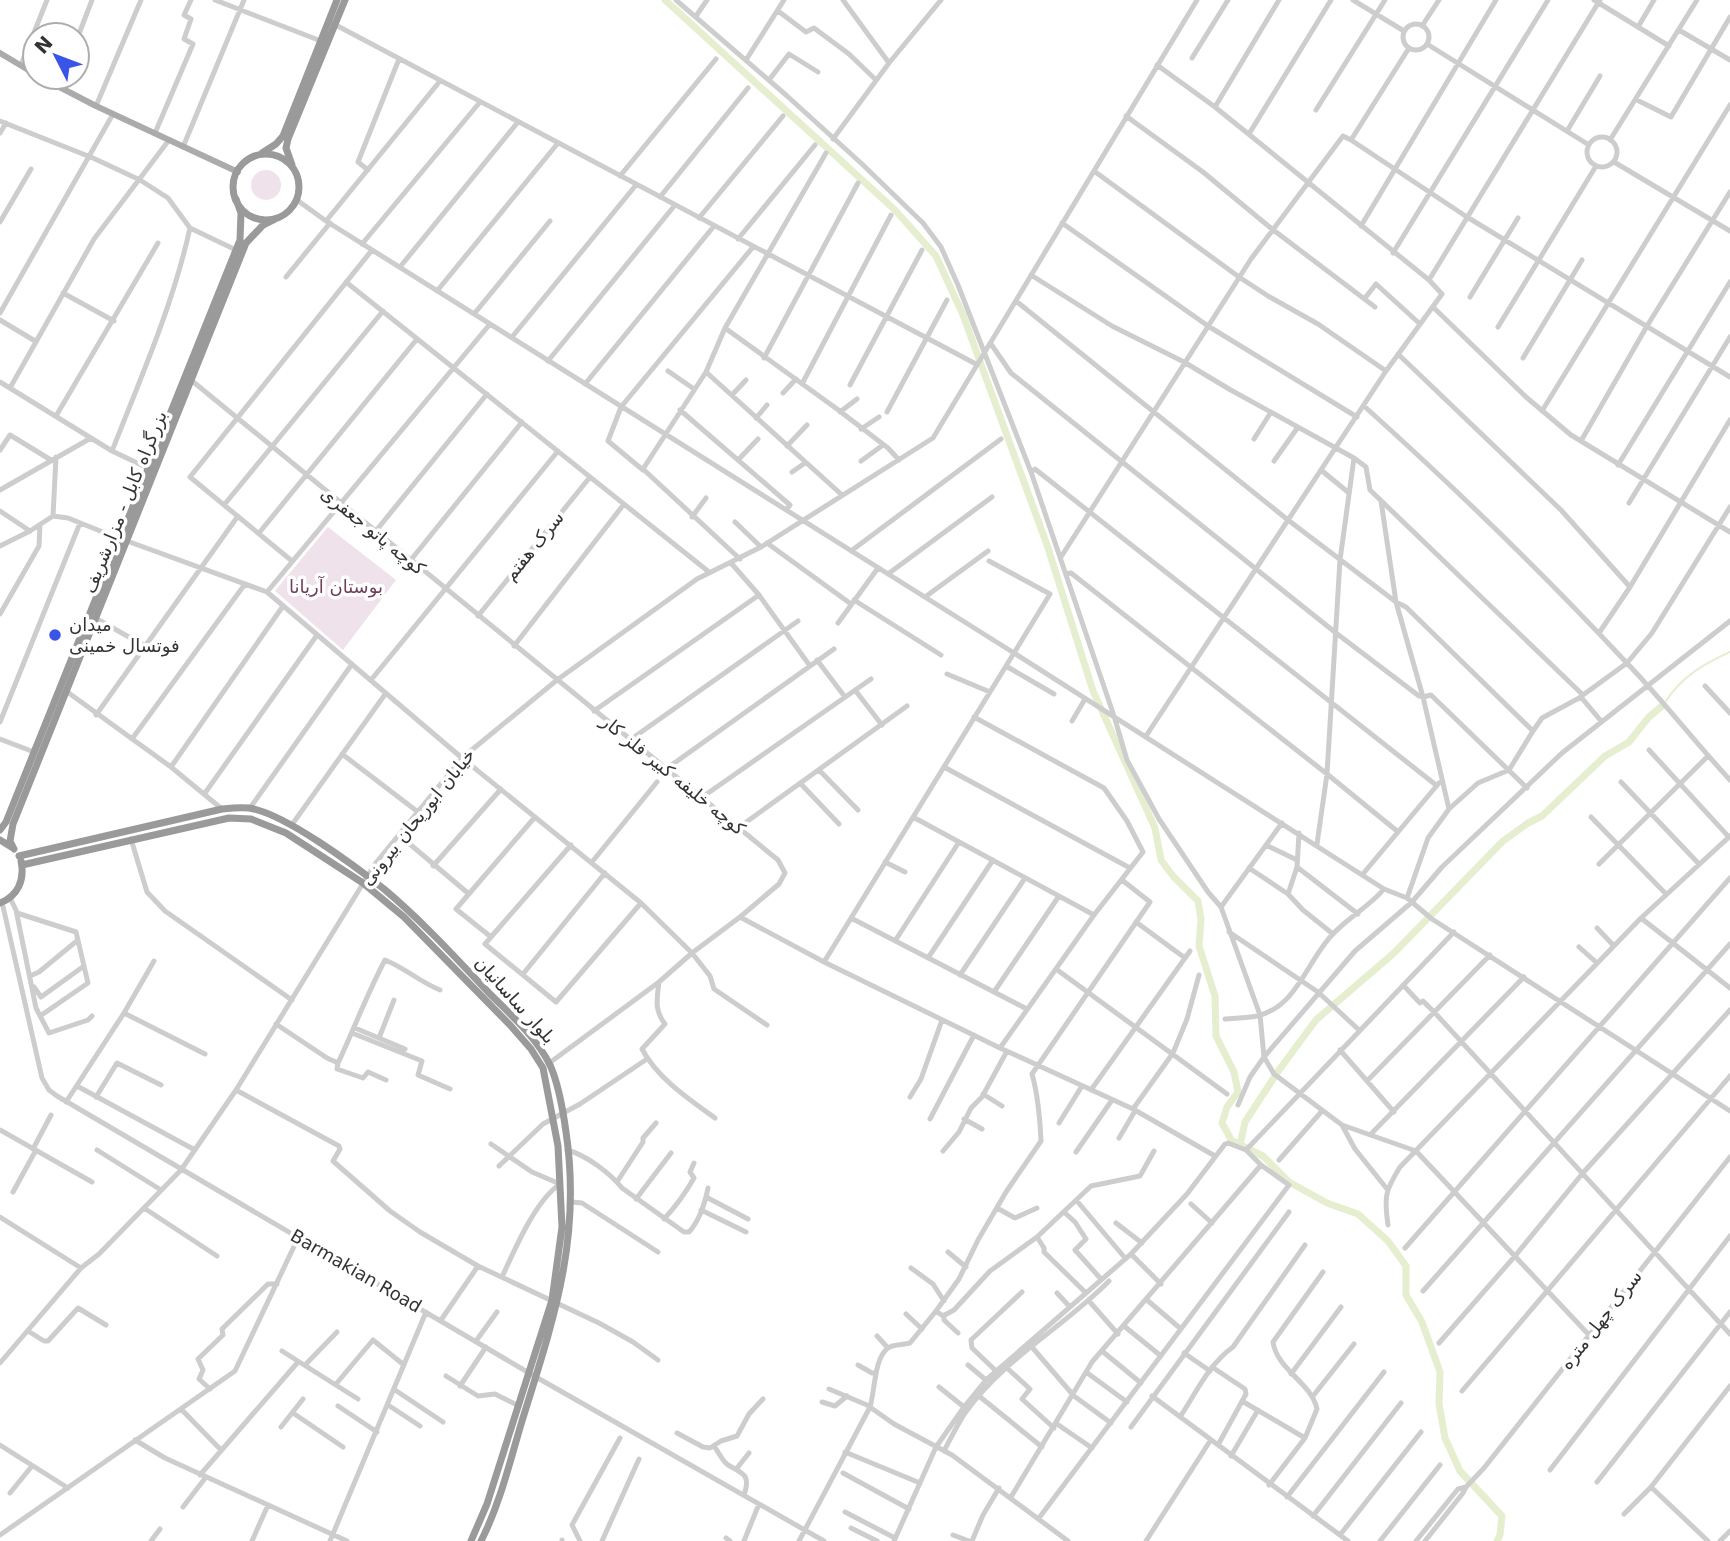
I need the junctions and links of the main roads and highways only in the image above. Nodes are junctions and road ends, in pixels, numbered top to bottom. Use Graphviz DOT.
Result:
graph roads {
  1 [pos="337,0"];
  2 [pos="345,0"];
  3 [pos="332,23"];
  4 [pos="0,53"];
  5 [pos="21,65"];
  6 [pos="66,91"];
  7 [pos="256,156"];
  8 [pos="294,169"];
  9 [pos="237,172"];
  10 [pos="236,199"];
  11 [pos="275,219"];
  12 [pos="152,470"];
  13 [pos="123,540"];
  14 [pos="0,830"];
  15 [pos="0,841"];
  16 [pos="13,849"];
  17 [pos="19,856"];
  18 [pos="22,865"];
  19 [pos="365,879"];
  20 [pos="1,903"];
  21 [pos="546,1066"];
  22 [pos="555,1301"];
  23 [pos="533,1375"];
  24 [pos="471,1541"];
  25 [pos="481,1541"];
  1 -- 3 [label="highway"];
  2 -- 3 [label="highway"];
  3 -- 7 [label="highway"];
  3 -- 8 [label="highway"];
  4 -- 5 [label="main road"];
  6 -- 9 [label="main road"];
  7 -- 8 [label="highway"];
  7 -- 9 [label="highway"];
  8 -- 11 [label="highway"];
  9 -- 10 [label="highway"];
  10 -- 11 [label="highway"];
  10 -- 12 [label="highway, بزرگراه کابل - مزارشریف"];
  11 -- 12 [label="highway, بزرگراه کابل - مزارشریف"];
  12 -- 13 [label="highway, بزرگراه کابل - مزارشریف"];
  13 -- 14 [label="highway, بزرگراه کابل - مزارشریف"];
  13 -- 16 [label="highway, بزرگراه کابل - مزارشریف"];
  15 -- 16 [label="highway"];
  16 -- 17 [label="highway"];
  17 -- 18 [label="highway"];
  17 -- 19 [label="highway, بلوار ساسانیان"];
  18 -- 19 [label="highway, بلوار ساسانیان"];
  18 -- 20 [label="highway"];
  19 -- 21 [label="highway, بلوار ساسانیان"];
  21 -- 22 [label="highway, بلوار ساسانیان"];
  21 -- 22 [label="highway, بلوار ساسانیان"];
  22 -- 23 [label="highway, بلوار ساسانیان"];
  23 -- 24 [label="highway, بلوار ساسانیان"];
  23 -- 25 [label="highway, بلوار ساسانیان"];
}
